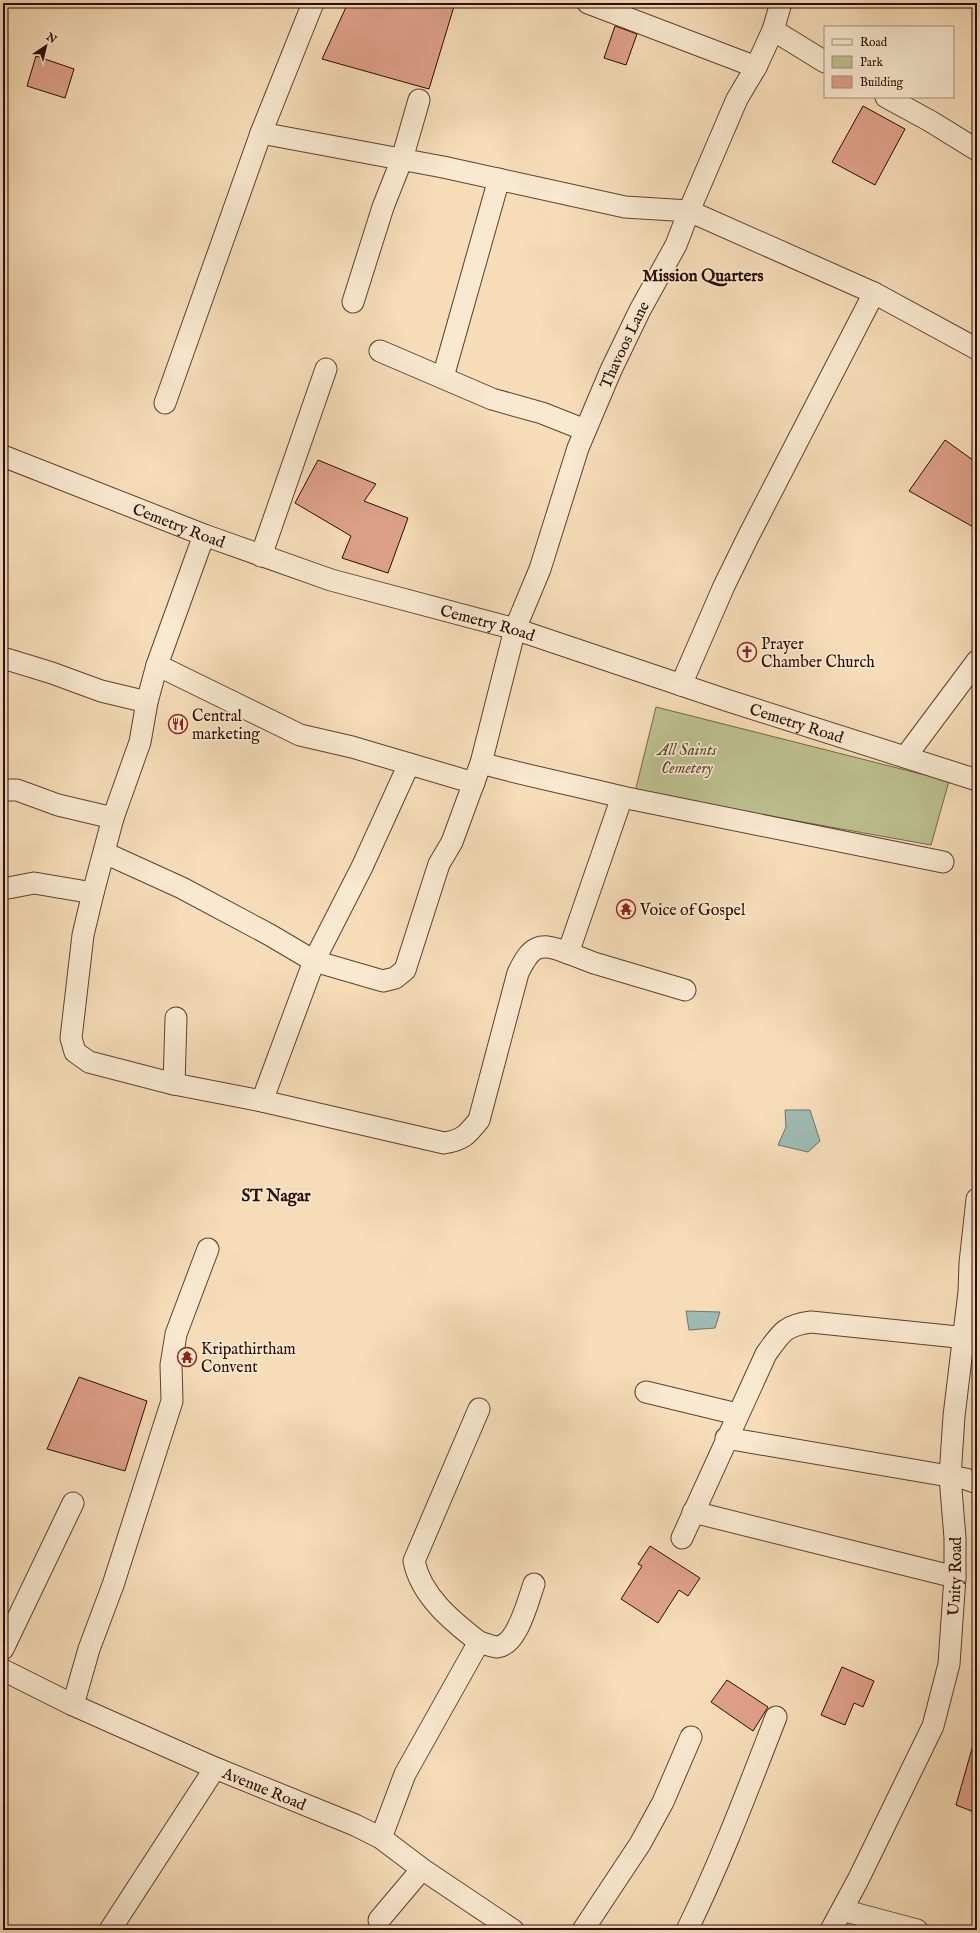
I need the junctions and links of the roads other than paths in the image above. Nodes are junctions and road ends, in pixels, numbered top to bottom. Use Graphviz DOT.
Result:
graph roads {
  1 [pos="313,3"];
  2 [pos="588,3"];
  3 [pos="780,3"];
  4 [pos="773,30"];
  5 [pos="824,61"];
  6 [pos="756,67"];
  7 [pos="888,98"];
  8 [pos="419,100"];
  9 [pos="261,133"];
  10 [pos="977,150"];
  11 [pos="402,159"];
  12 [pos="499,179"];
  13 [pos="688,211"];
  14 [pos="874,292"];
  15 [pos="353,302"];
  16 [pos="977,349"];
  17 [pos="380,351"];
  18 [pos="326,369"];
  19 [pos="443,377"];
  20 [pos="165,402"];
  21 [pos="585,430"];
  22 [pos="3,456"];
  23 [pos="204,536"];
  24 [pos="261,556"];
  25 [pos="515,629"];
  26 [pos="3,658"];
  27 [pos="977,661"];
  28 [pos="157,665"];
  29 [pos="681,685"];
  30 [pos="147,702"];
  31 [pos="906,756"];
  32 [pos="481,763"];
  33 [pos="409,764"];
  34 [pos="977,780"];
  35 [pos="474,783"];
  36 [pos="3,790"];
  37 [pos="622,797"];
  38 [pos="113,818"];
  39 [pos="105,853"];
  40 [pos="944,862"];
  41 [pos="3,889"];
  42 [pos="93,893"];
  43 [pos="568,953"];
  44 [pos="314,962"];
  45 [pos="684,990"];
  46 [pos="176,1018"];
  47 [pos="174,1084"];
  48 [pos="262,1101"];
  49 [pos="977,1199"];
  50 [pos="208,1249"];
  51 [pos="973,1291"];
  52 [pos="970,1339"];
  53 [pos="646,1392"];
  54 [pos="480,1409"];
  55 [pos="737,1414"];
  56 [pos="726,1438"];
  57 [pos="950,1477"];
  58 [pos="977,1483"];
  59 [pos="73,1503"];
  60 [pos="693,1512"];
  61 [pos="682,1538"];
  62 [pos="955,1577"];
  63 [pos="534,1584"];
  64 [pos="479,1642"];
  65 [pos="3,1649"];
  66 [pos="3,1670"];
  67 [pos="73,1705"];
  68 [pos="776,1717"];
  69 [pos="691,1737"];
  70 [pos="216,1768"];
  71 [pos="381,1838"];
  72 [pos="422,1869"];
  73 [pos="842,1910"];
  74 [pos="379,1920"];
  75 [pos="110,1930"];
  76 [pos="513,1930"];
  77 [pos="583,1930"];
  78 [pos="687,1930"];
  79 [pos="830,1930"];
  80 [pos="917,1930"];
  1 -- 9 [label="street"];
  2 -- 6 [label="street"];
  3 -- 4 [label="street, Thavoos Lane"];
  4 -- 5 [label="street"];
  4 -- 6 [label="street, Thavoos Lane"];
  6 -- 13 [label="street, Thavoos Lane"];
  7 -- 10 [label="street"];
  8 -- 11 [label="street"];
  9 -- 11 [label="street"];
  9 -- 20 [label="street"];
  11 -- 12 [label="street"];
  11 -- 15 [label="street"];
  12 -- 13 [label="street"];
  12 -- 19 [label="street"];
  13 -- 14 [label="street"];
  13 -- 21 [label="street, Thavoos Lane"];
  14 -- 16 [label="street"];
  14 -- 29 [label="street"];
  17 -- 19 [label="street"];
  18 -- 24 [label="street"];
  19 -- 21 [label="street"];
  21 -- 25 [label="street, Thavoos Lane"];
  22 -- 23 [label="street, Cemetry Road"];
  23 -- 24 [label="street, Cemetry Road"];
  23 -- 28 [label="street"];
  24 -- 25 [label="street, Cemetry Road"];
  25 -- 29 [label="street, Cemetry Road"];
  25 -- 32 [label="street, Thavoos Lane"];
  26 -- 30 [label="street"];
  27 -- 31 [label="street"];
  28 -- 30 [label="street"];
  28 -- 33 [label="street"];
  29 -- 31 [label="street, Cemetry Road"];
  30 -- 38 [label="street"];
  31 -- 34 [label="street, Cemetry Road"];
  32 -- 35 [label="street, Thavoos Lane"];
  32 -- 37 [label="street"];
  33 -- 35 [label="street"];
  33 -- 44 [label="street"];
  35 -- 44 [label="street, Thavoos Lane"];
  36 -- 38 [label="street"];
  37 -- 40 [label="street"];
  37 -- 43 [label="street"];
  38 -- 39 [label="street"];
  39 -- 42 [label="street"];
  39 -- 44 [label="street, Thavoos Lane"];
  41 -- 42 [label="street"];
  42 -- 47 [label="street"];
  43 -- 45 [label="street"];
  43 -- 48 [label="street"];
  44 -- 48 [label="street"];
  46 -- 47 [label="street"];
  47 -- 48 [label="street"];
  49 -- 51 [label="street, Unity Road"];
  50 -- 67 [label="street"];
  51 -- 52 [label="street, Unity Road"];
  52 -- 55 [label="street"];
  52 -- 57 [label="street, Unity Road"];
  53 -- 55 [label="street"];
  54 -- 64 [label="street"];
  55 -- 56 [label="street"];
  56 -- 57 [label="street"];
  56 -- 60 [label="street"];
  57 -- 58 [label="street"];
  57 -- 62 [label="street, Unity Road"];
  59 -- 65 [label="street"];
  60 -- 61 [label="street"];
  60 -- 62 [label="street"];
  62 -- 73 [label="street, Unity Road"];
  63 -- 64 [label="street"];
  64 -- 71 [label="street"];
  66 -- 67 [label="street, Avenue Road"];
  67 -- 70 [label="street, Avenue Road"];
  68 -- 78 [label="street"];
  69 -- 77 [label="street"];
  70 -- 71 [label="street, Avenue Road"];
  70 -- 75 [label="street"];
  71 -- 72 [label="street, Avenue Road"];
  72 -- 74 [label="street"];
  72 -- 76 [label="street, Avenue Road"];
  73 -- 79 [label="street, Unity Road"];
  73 -- 80 [label="street"];
}
